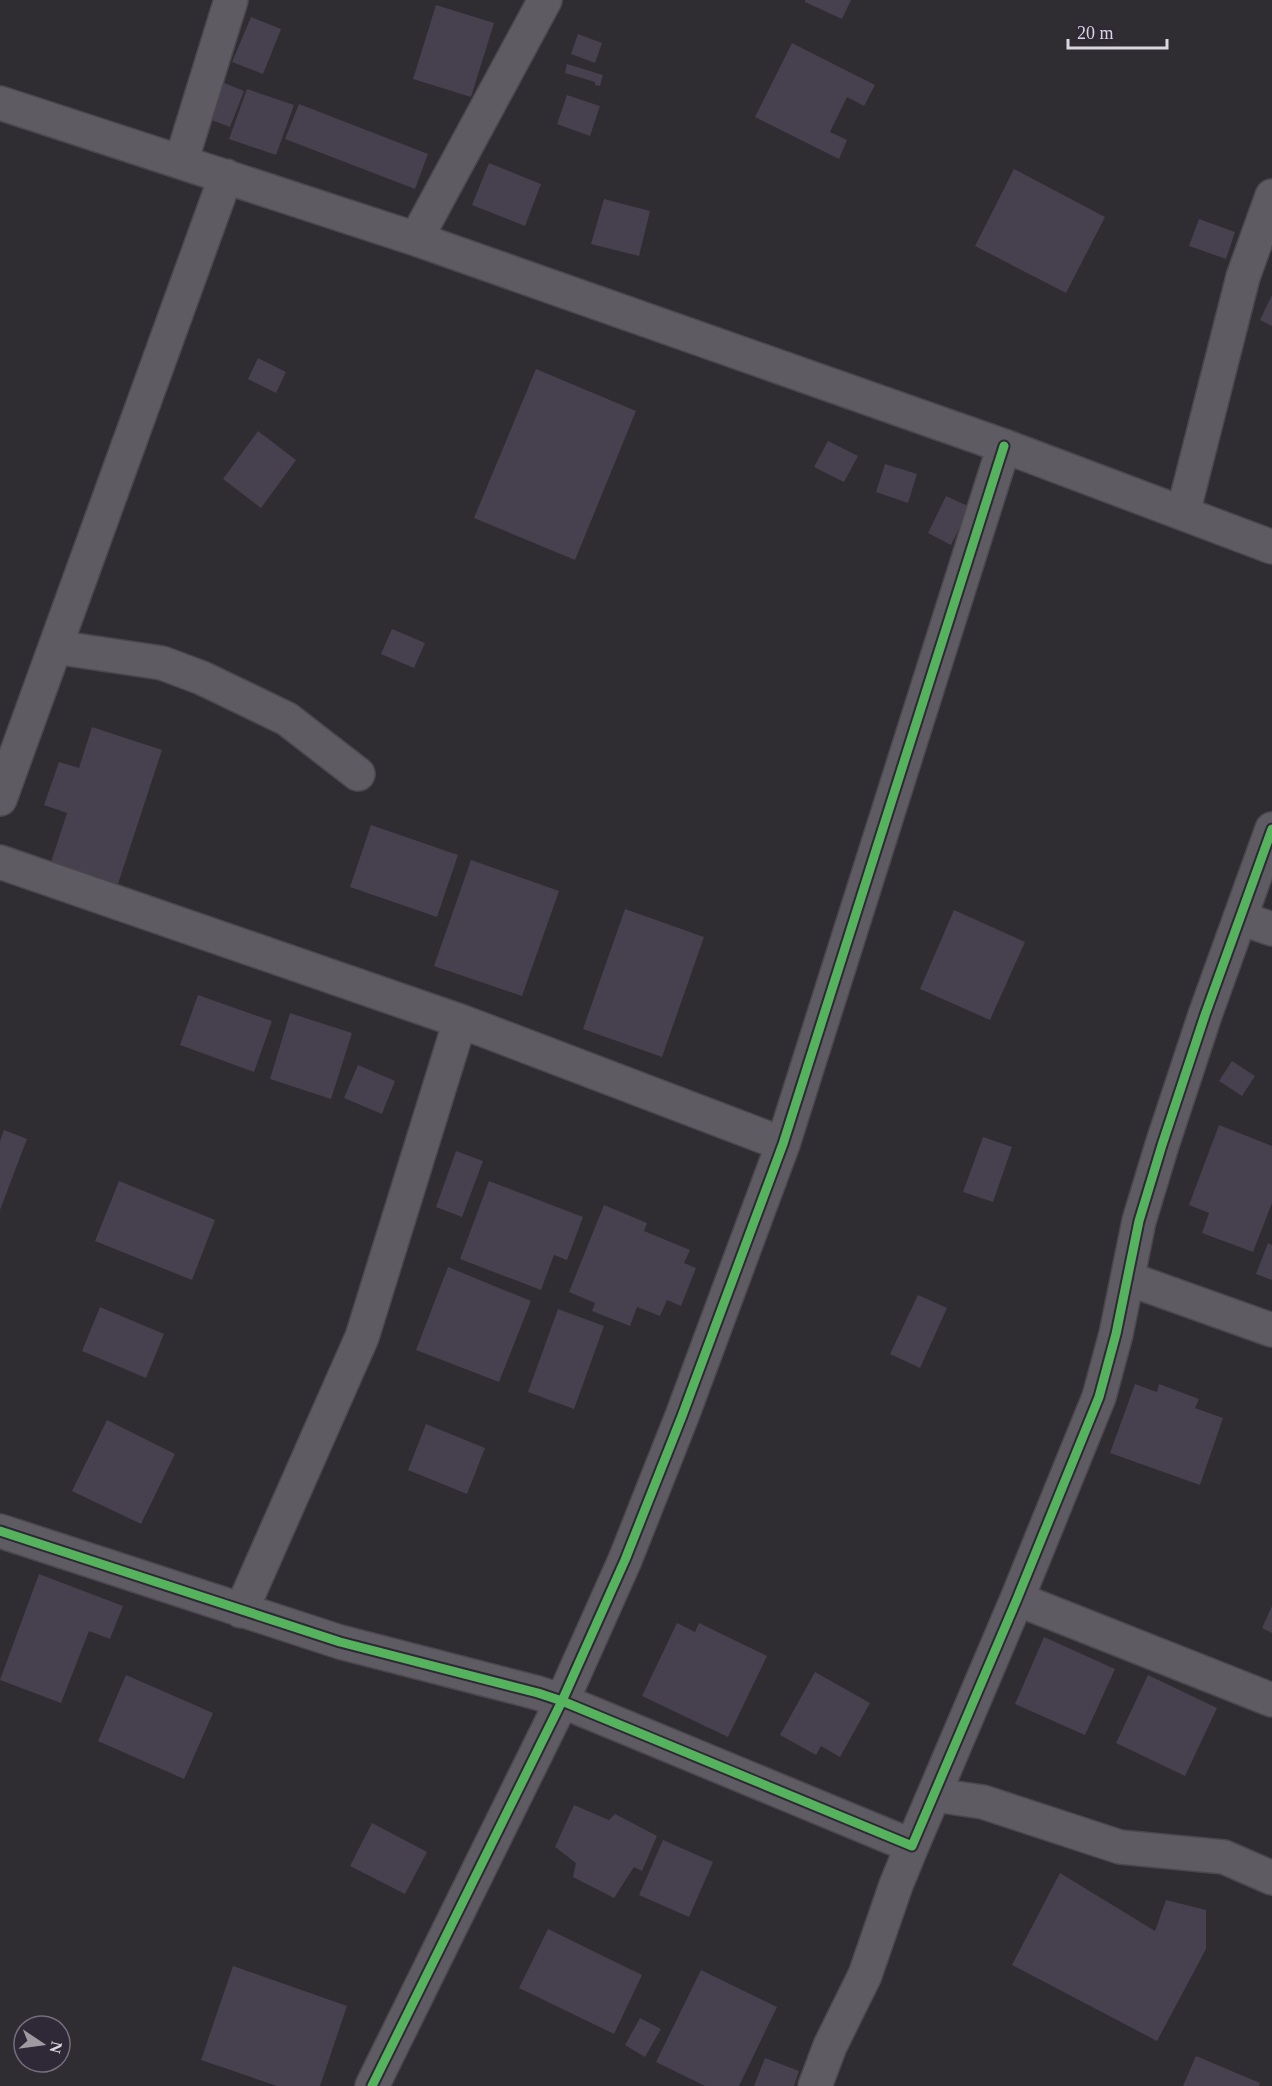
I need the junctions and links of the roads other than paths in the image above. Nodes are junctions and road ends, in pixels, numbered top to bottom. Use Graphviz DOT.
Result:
graph roads {
  1 [pos="231,0"];
  2 [pos="545,0"];
  3 [pos="0,103"];
  4 [pos="181,162"];
  5 [pos="226,176"];
  6 [pos="1272,196"];
  7 [pos="416,239"];
  8 [pos="1004,446"];
  9 [pos="1184,513"];
  10 [pos="1272,547"];
  11 [pos="55,646"];
  12 [pos="358,774"];
  13 [pos="0,799"];
  14 [pos="1272,829"];
  15 [pos="0,862"];
  16 [pos="1240,918"];
  17 [pos="1272,929"];
  18 [pos="460,1021"];
  19 [pos="783,1144"];
  20 [pos="1129,1279"];
  21 [pos="1272,1330"];
  22 [pos="0,1531"];
  23 [pos="1017,1599"];
  24 [pos="241,1611"];
  25 [pos="1272,1700"];
  26 [pos="562,1701"];
  27 [pos="934,1795"];
  28 [pos="912,1846"];
  29 [pos="1272,1878"];
  30 [pos="372,2086"];
  31 [pos="815,2086"];
  1 -- 4 [label="street"];
  2 -- 7 [label="street"];
  3 -- 4 [label="street"];
  4 -- 5 [label="street"];
  5 -- 7 [label="street"];
  5 -- 11 [label="street"];
  6 -- 9 [label="street"];
  7 -- 8 [label="street"];
  8 -- 9 [label="street"];
  8 -- 19 [label="street"];
  9 -- 10 [label="street"];
  11 -- 12 [label="street"];
  11 -- 13 [label="street"];
  14 -- 16 [label="street"];
  15 -- 18 [label="street"];
  16 -- 17 [label="street"];
  16 -- 20 [label="street"];
  18 -- 19 [label="street"];
  18 -- 24 [label="street"];
  19 -- 26 [label="street"];
  20 -- 21 [label="street"];
  20 -- 23 [label="street"];
  22 -- 24 [label="street"];
  23 -- 25 [label="street"];
  23 -- 27 [label="street"];
  24 -- 26 [label="street"];
  26 -- 28 [label="street"];
  26 -- 30 [label="street"];
  27 -- 28 [label="street"];
  27 -- 29 [label="street"];
  28 -- 31 [label="street"];
}
